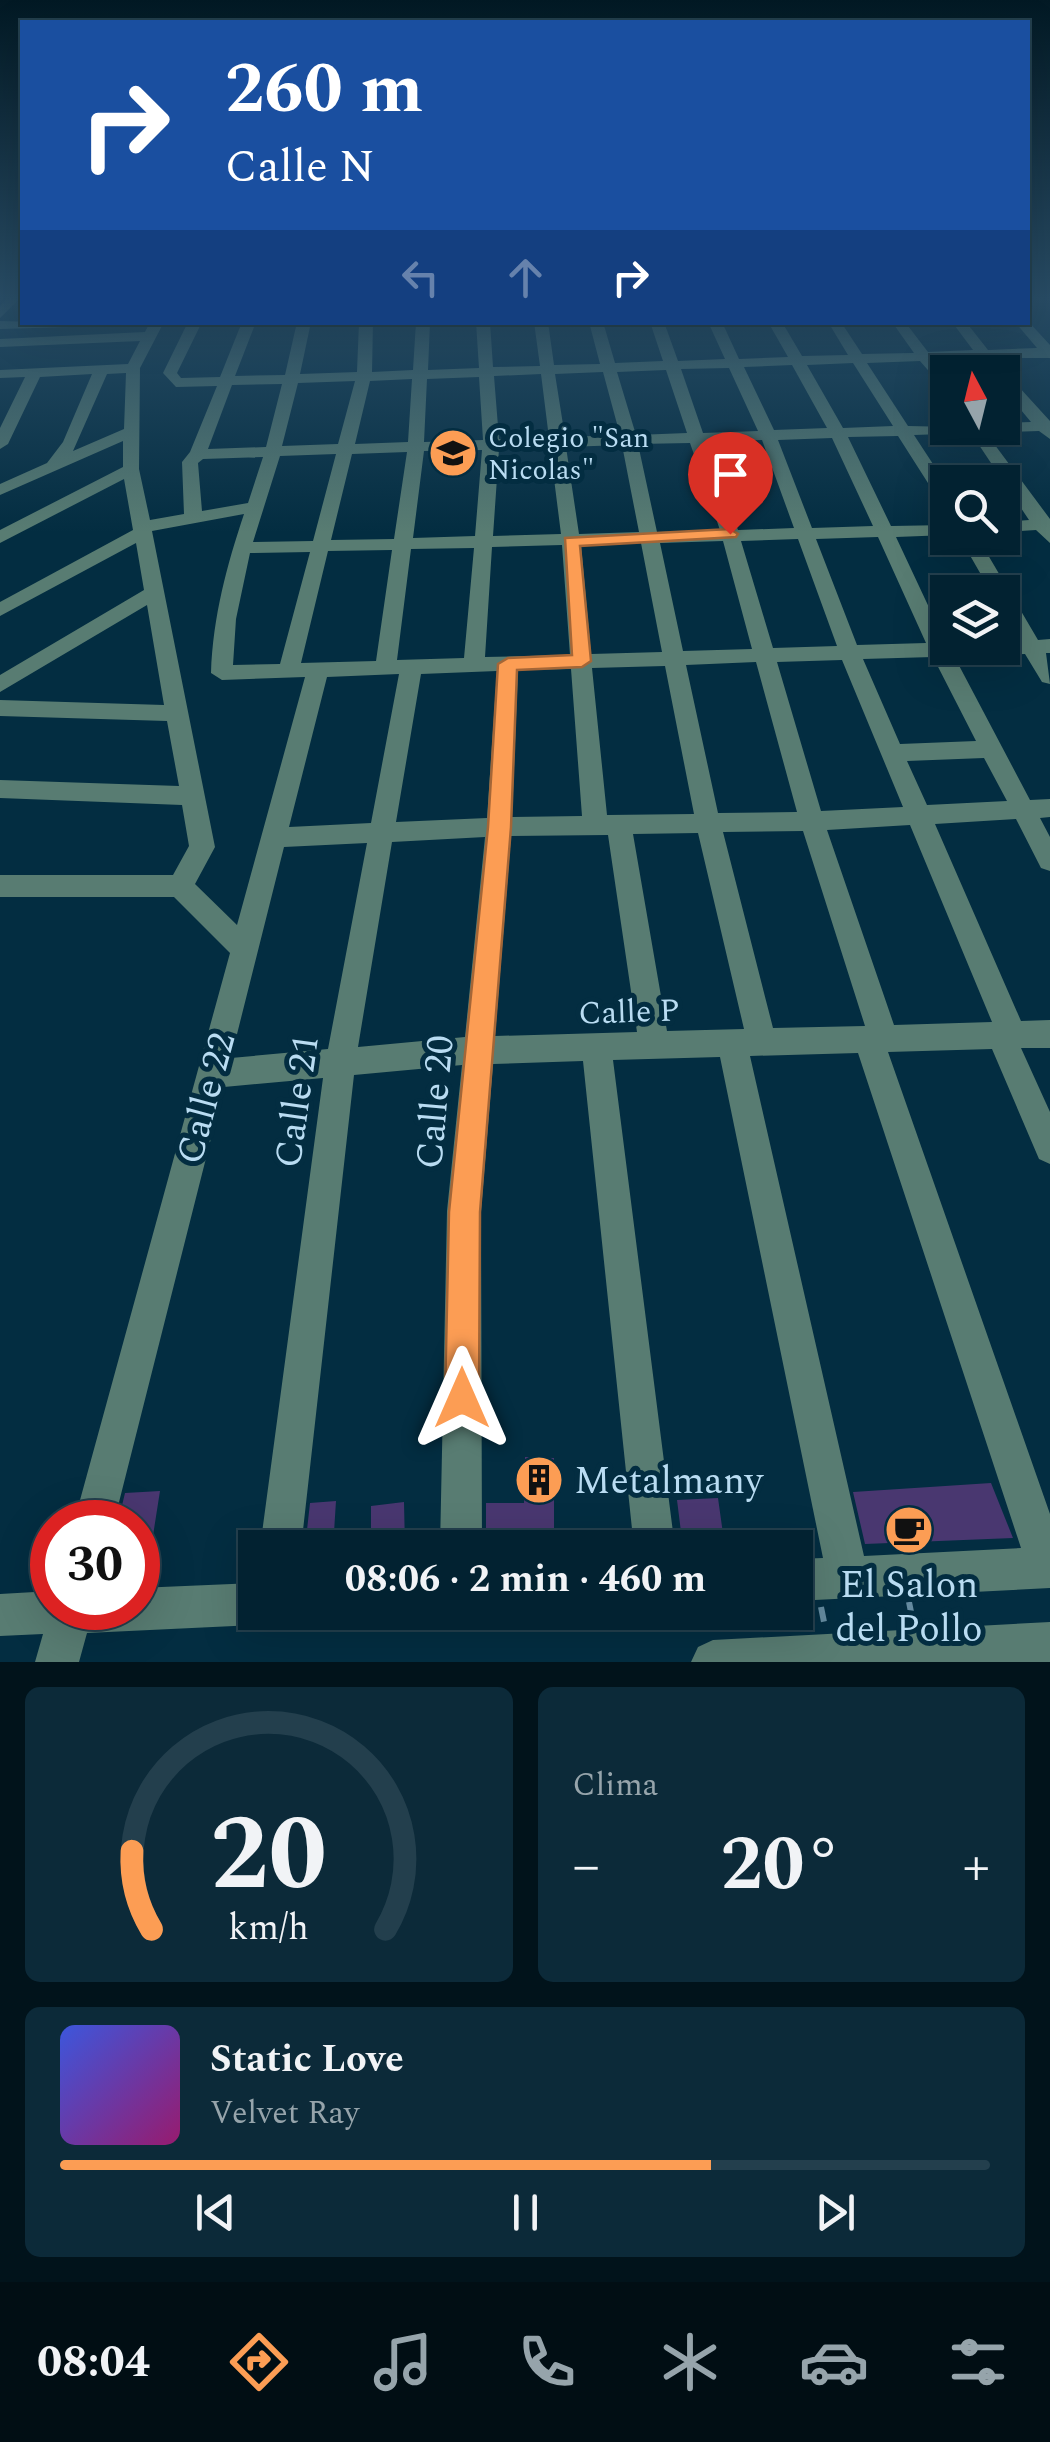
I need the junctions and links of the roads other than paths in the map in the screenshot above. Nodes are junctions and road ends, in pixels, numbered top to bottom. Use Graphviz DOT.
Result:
graph roads {
  1 [pos="364,376"];
  2 [pos="33,377"];
  3 [pos="99,377"];
  4 [pos="133,377"];
  5 [pos="172,377"];
  6 [pos="230,377"];
  7 [pos="343,377"];
  8 [pos="421,377"];
  9 [pos="488,377"];
  10 [pos="547,377"];
  11 [pos="613,377"];
  12 [pos="679,377"];
  13 [pos="742,377"];
  14 [pos="805,377"];
  15 [pos="870,377"];
  16 [pos="290,378"];
  17 [pos="228,381"];
  18 [pos="1020,398"];
  19 [pos="1020,429"];
  20 [pos="1048,429"];
  21 [pos="132,431"];
  22 [pos="930,431"];
  23 [pos="907,432"];
  24 [pos="838,433"];
  25 [pos="768,435"];
  26 [pos="698,437"];
  27 [pos="630,439"];
  28 [pos="558,442"];
  29 [pos="0,444"];
  30 [pos="491,444"];
  31 [pos="987,445"];
  32 [pos="416,447"];
  33 [pos="347,449"];
  34 [pos="272,452"];
  35 [pos="198,454"];
  36 [pos="52,467"];
  37 [pos="131,469"];
  38 [pos="930,471"];
  39 [pos="0,490"];
  40 [pos="254,507"];
  41 [pos="193,517"];
  42 [pos="141,525"];
  43 [pos="1020,527"];
  44 [pos="1047,528"];
  45 [pos="930,531"];
  46 [pos="808,532"];
  47 [pos="885,532"];
  48 [pos="730,534"];
  49 [pos="651,537"];
  50 [pos="0,538"];
  51 [pos="571,542"];
  52 [pos="405,544"];
  53 [pos="486,544"];
  54 [pos="322,546"];
  55 [pos="240,548"];
  56 [pos="0,592"];
  57 [pos="154,593"];
  58 [pos="0,610"];
  59 [pos="1020,620"];
  60 [pos="930,629"];
  61 [pos="1040,646"];
  62 [pos="930,650"];
  63 [pos="850,654"];
  64 [pos="764,656"];
  65 [pos="678,660"];
  66 [pos="582,661"];
  67 [pos="508,664"];
  68 [pos="948,665"];
  69 [pos="474,666"];
  70 [pos="398,669"];
  71 [pos="302,673"];
  72 [pos="1050,676"];
  73 [pos="0,685"];
  74 [pos="0,708"];
  75 [pos="176,713"];
  76 [pos="992,748"];
  77 [pos="892,753"];
  78 [pos="0,789"];
  79 [pos="190,796"];
  80 [pos="1050,808"];
  81 [pos="1024,809"];
  82 [pos="919,814"];
  83 [pos="812,822"];
  84 [pos="607,824"];
  85 [pos="708,824"];
  86 [pos="499,827"];
  87 [pos="382,833"];
  88 [pos="274,838"];
  89 [pos="1050,861"];
  90 [pos="0,886"];
  91 [pos="180,886"];
  92 [pos="244,949"];
  93 [pos="1050,1034"];
  94 [pos="1006,1035"];
  95 [pos="876,1040"];
  96 [pos="747,1043"];
  97 [pos="654,1044"];
  98 [pos="596,1049"];
  99 [pos="479,1050"];
  100 [pos="340,1062"];
  101 [pos="211,1074"];
  102 [pos="1050,1148"];
  103 [pos="100,1500"];
  104 [pos="282,1530"];
  105 [pos="460,1530"];
  106 [pos="653,1530"];
  107 [pos="1049,1567"];
  108 [pos="819,1579"];
  109 [pos="238,1604"];
  110 [pos="160,1607"];
  111 [pos="30,1612"];
  112 [pos="0,1615"];
  113 [pos="66,1630"];
  114 [pos="1050,1644"];
  115 [pos="895,1655"];
  116 [pos="58,1662"];
  117 [pos="714,1662"];
  1 -- 33 [label="street, Calle 22"];
  2 -- 29 [label="street"];
  3 -- 36 [label="street"];
  4 -- 21 [label="street"];
  5 -- 17 [label="street"];
  6 -- 17 [label="street"];
  7 -- 16 [label="street"];
  8 -- 32 [label="street, Calle 21"];
  9 -- 30 [label="street"];
  10 -- 28 [label="street"];
  11 -- 27 [label="street"];
  12 -- 26 [label="street"];
  13 -- 25 [label="street"];
  14 -- 24 [label="street"];
  15 -- 23 [label="street"];
  16 -- 17 [label="street"];
  16 -- 34 [label="street"];
  17 -- 35 [label="street"];
  18 -- 20 [label="street"];
  19 -- 20 [label="street"];
  21 -- 36 [label="street"];
  21 -- 37 [label="street"];
  22 -- 23 [label="street"];
  23 -- 24 [label="street"];
  23 -- 38 [label="street"];
  24 -- 25 [label="street"];
  24 -- 47 [label="street"];
  25 -- 26 [label="street"];
  25 -- 46 [label="street"];
  26 -- 27 [label="street"];
  26 -- 48 [label="street"];
  27 -- 28 [label="street"];
  27 -- 49 [label="street"];
  28 -- 30 [label="street"];
  28 -- 51 [label="street"];
  30 -- 32 [label="street"];
  30 -- 53 [label="street"];
  31 -- 44 [label="street"];
  32 -- 33 [label="street"];
  32 -- 52 [label="street, Calle 21"];
  33 -- 34 [label="street"];
  33 -- 54 [label="street, Calle 22"];
  34 -- 35 [label="street"];
  34 -- 40 [label="street"];
  35 -- 41 [label="street"];
  36 -- 39 [label="street"];
  37 -- 42 [label="street"];
  37 -- 50 [label="street"];
  40 -- 41 [label="street"];
  40 -- 55 [label="street"];
  41 -- 42 [label="street"];
  42 -- 56 [label="street"];
  42 -- 57 [label="street"];
  42 -- 58 [label="street"];
  43 -- 44 [label="street"];
  45 -- 47 [label="street"];
  46 -- 47 [label="street"];
  46 -- 48 [label="street"];
  46 -- 63 [label="street"];
  47 -- 60 [label="street"];
  48 -- 49 [label="street"];
  48 -- 64 [label="street"];
  49 -- 51 [label="street"];
  49 -- 65 [label="street"];
  51 -- 53 [label="street"];
  51 -- 66 [label="street"];
  52 -- 53 [label="street"];
  52 -- 54 [label="street"];
  52 -- 70 [label="street, Calle 21"];
  53 -- 69 [label="street"];
  54 -- 55 [label="street"];
  54 -- 71 [label="street, Calle 22"];
  55 -- 71 [label="street"];
  57 -- 73 [label="street"];
  57 -- 75 [label="street"];
  59 -- 61 [label="street"];
  61 -- 72 [label="street"];
  62 -- 63 [label="street"];
  63 -- 64 [label="street"];
  63 -- 77 [label="street"];
  64 -- 65 [label="street"];
  64 -- 83 [label="street"];
  65 -- 66 [label="street"];
  65 -- 85 [label="street"];
  66 -- 67 [label="street"];
  66 -- 84 [label="street"];
  67 -- 69 [label="street"];
  67 -- 86 [label="street, Calle 20"];
  68 -- 76 [label="street"];
  69 -- 70 [label="street"];
  70 -- 71 [label="street"];
  70 -- 87 [label="street, Calle 21"];
  71 -- 88 [label="street, Calle 22"];
  74 -- 75 [label="street"];
  75 -- 79 [label="street"];
  76 -- 77 [label="street"];
  76 -- 81 [label="street"];
  77 -- 82 [label="street"];
  78 -- 79 [label="street"];
  79 -- 91 [label="street"];
  80 -- 81 [label="street"];
  81 -- 82 [label="street"];
  81 -- 89 [label="street"];
  82 -- 83 [label="street"];
  82 -- 94 [label="street"];
  83 -- 85 [label="street"];
  83 -- 95 [label="street"];
  84 -- 85 [label="street"];
  84 -- 86 [label="street"];
  84 -- 97 [label="street"];
  85 -- 96 [label="street"];
  86 -- 87 [label="street"];
  86 -- 99 [label="street, Calle 20"];
  87 -- 88 [label="street"];
  87 -- 100 [label="street, Calle 21"];
  88 -- 92 [label="street, Calle 22"];
  90 -- 91 [label="street"];
  91 -- 92 [label="street"];
  92 -- 101 [label="street, Calle 22"];
  93 -- 94 [label="street, Calle P"];
  94 -- 95 [label="street, Calle P"];
  94 -- 102 [label="street"];
  95 -- 96 [label="street, Calle P"];
  95 -- 107 [label="street"];
  96 -- 97 [label="street, Calle P"];
  96 -- 108 [label="street"];
  97 -- 98 [label="street, Calle P"];
  98 -- 99 [label="street, Calle P"];
  98 -- 106 [label="street"];
  99 -- 100 [label="street, Calle P"];
  99 -- 105 [label="street, Calle 20"];
  100 -- 101 [label="street, Calle P"];
  100 -- 104 [label="street, Calle 21"];
  101 -- 103 [label="street, Calle 22"];
  107 -- 108 [label="street"];
  109 -- 110 [label="street"];
  111 -- 112 [label="street"];
  113 -- 116 [label="street"];
  114 -- 115 [label="street"];
  115 -- 117 [label="street"];
}
